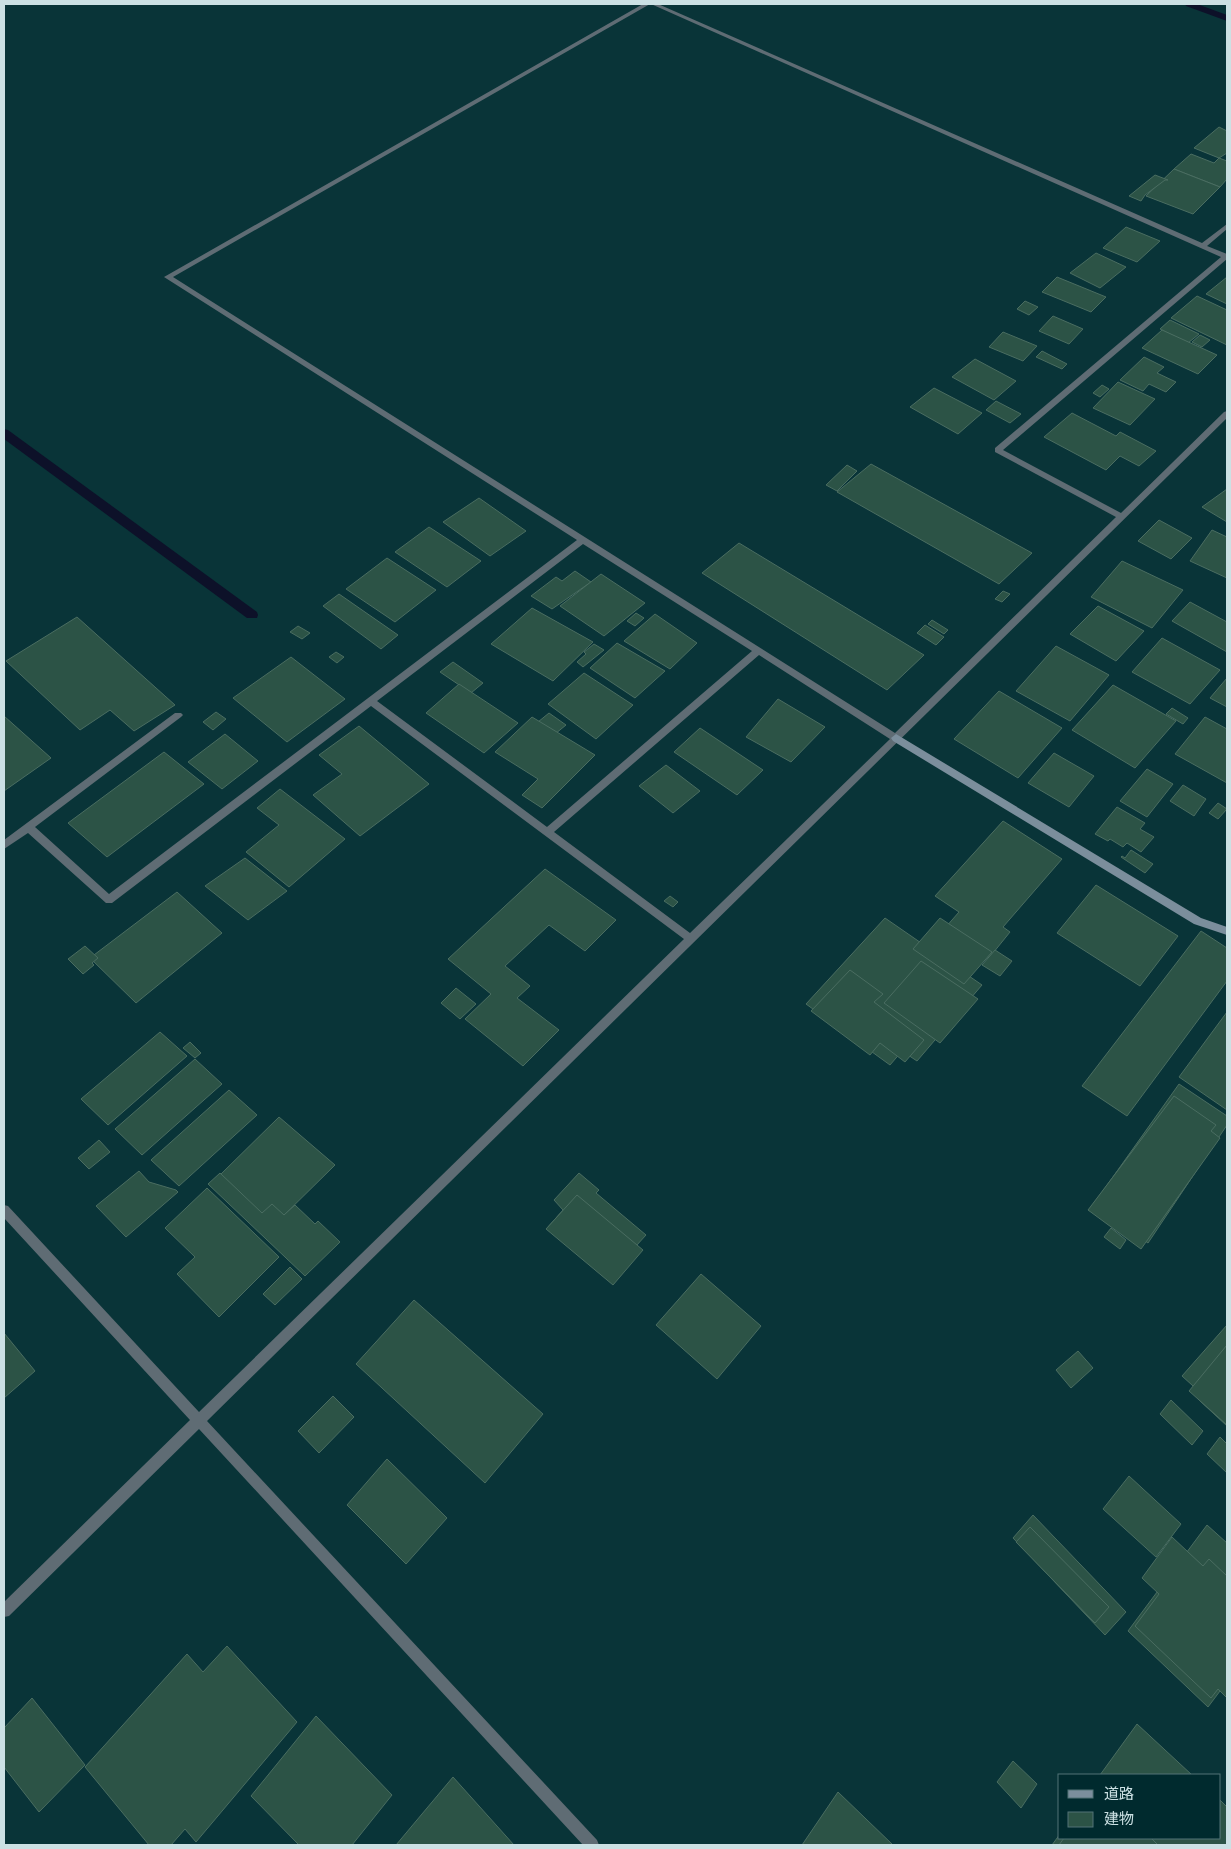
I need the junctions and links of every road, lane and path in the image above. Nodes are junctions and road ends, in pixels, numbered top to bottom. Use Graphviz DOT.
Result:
graph roads {
  1 [pos="647,4"];
  2 [pos="654,4"];
  3 [pos="1227,226"];
  4 [pos="1203,246"];
  5 [pos="1227,257"];
  6 [pos="1227,414"];
  7 [pos="1122,517"];
  8 [pos="583,540"];
  9 [pos="758,651"];
  10 [pos="370,701"];
  11 [pos="178,716"];
  12 [pos="896,738"];
  13 [pos="28,827"];
  14 [pos="547,833"];
  15 [pos="4,845"];
  16 [pos="1227,931"];
  17 [pos="691,939"];
  18 [pos="4,1210"];
  19 [pos="198,1420"];
  20 [pos="4,1611"];
  21 [pos="592,1845"];
  1 -- 8 [label="street"];
  2 -- 4 [label="street"];
  3 -- 4 [label="street"];
  4 -- 5 [label="street"];
  5 -- 7 [label="street"];
  6 -- 7 [label="street"];
  7 -- 12 [label="street"];
  8 -- 9 [label="street"];
  8 -- 10 [label="street"];
  9 -- 12 [label="street"];
  9 -- 14 [label="street"];
  10 -- 13 [label="street"];
  10 -- 14 [label="street"];
  11 -- 13 [label="street"];
  12 -- 16 [label="street"];
  12 -- 17 [label="street"];
  13 -- 15 [label="street"];
  14 -- 17 [label="street"];
  17 -- 19 [label="street"];
  18 -- 19 [label="street"];
  19 -- 20 [label="street"];
  19 -- 21 [label="street"];
}
